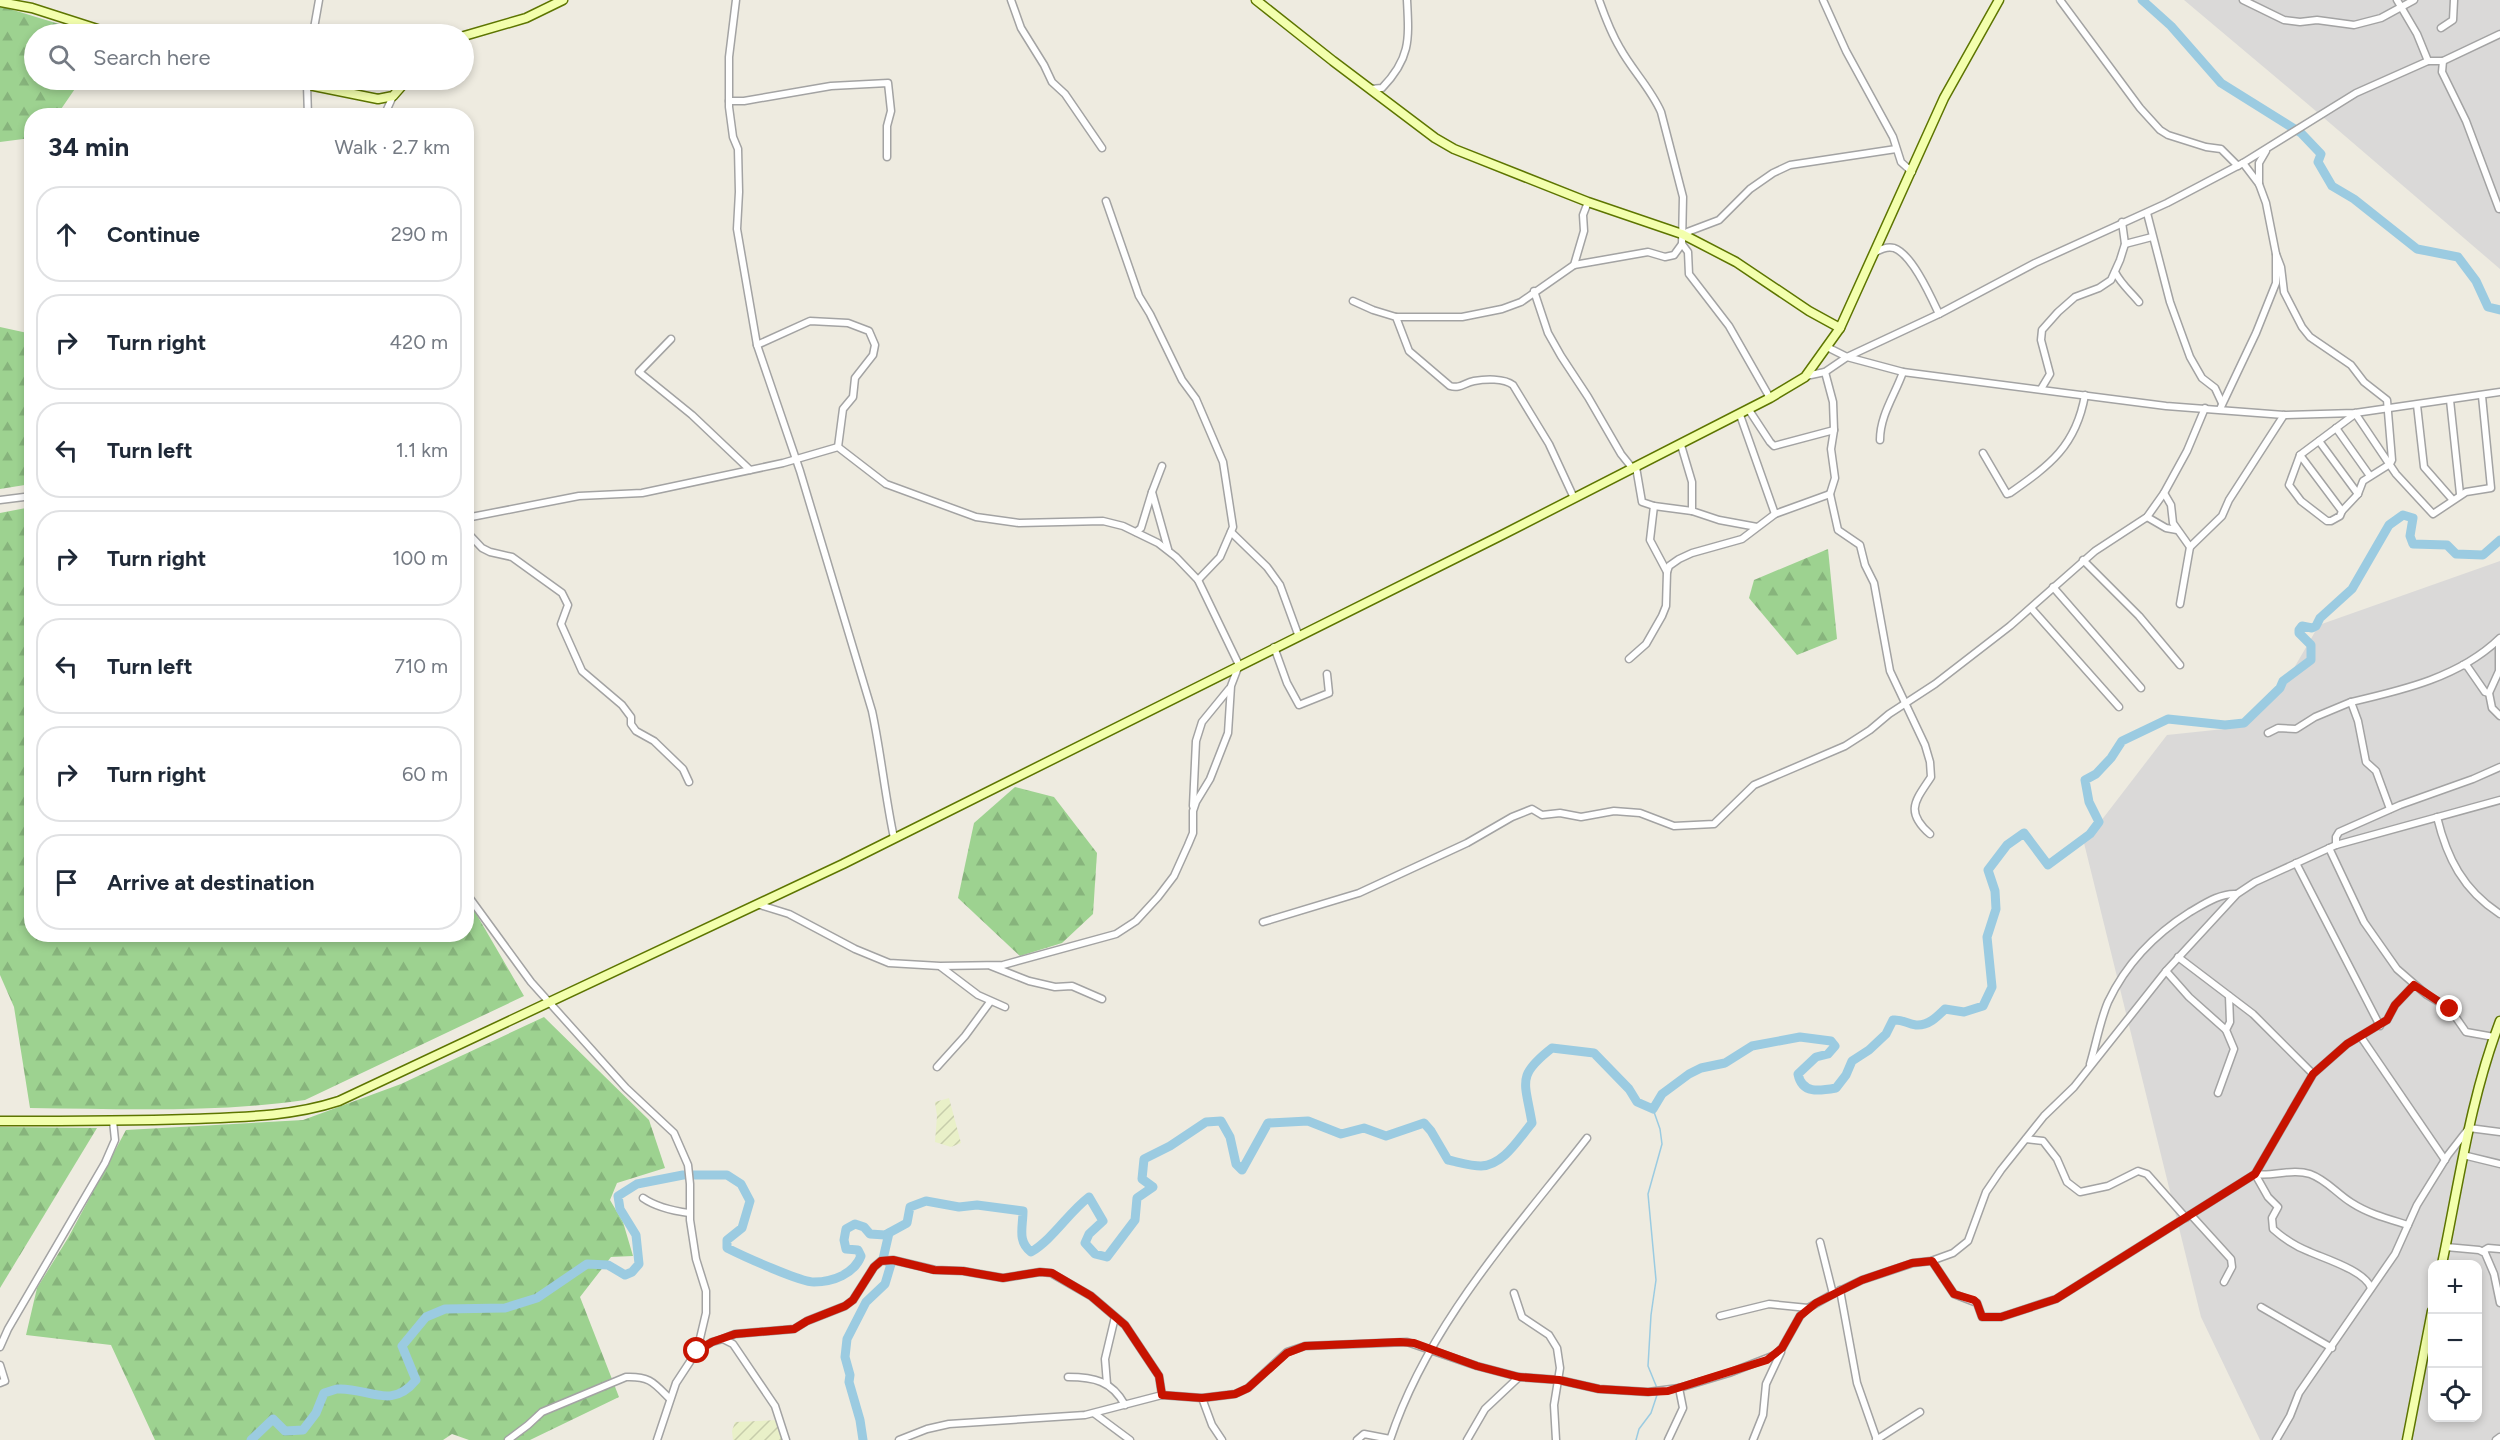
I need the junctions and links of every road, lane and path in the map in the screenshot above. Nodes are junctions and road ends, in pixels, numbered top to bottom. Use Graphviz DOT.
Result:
graph roads {
  1 [pos="319,0"];
  2 [pos="563,0"];
  3 [pos="736,0"];
  4 [pos="1011,0"];
  5 [pos="1256,0"];
  6 [pos="1407,0"];
  7 [pos="1599,0"];
  8 [pos="1822,0"];
  9 [pos="1999,0"];
  10 [pos="2060,0"];
  11 [pos="2243,0"];
  12 [pos="2397,0"];
  13 [pos="2414,0"];
  14 [pos="2454,0"];
  15 [pos="0,2"];
  16 [pos="2402,8"];
  17 [pos="82,24"];
  18 [pos="315,24"];
  19 [pos="2441,28"];
  20 [pos="474,33"];
  21 [pos="2500,34"];
  22 [pos="2428,61"];
  23 [pos="2443,61"];
  24 [pos="1370,89"];
  25 [pos="304,90"];
  26 [pos="336,90"];
  27 [pos="398,90"];
  28 [pos="393,96"];
  29 [pos="729,101"];
  30 [pos="307,108"];
  31 [pos="388,108"];
  32 [pos="2269,147"];
  33 [pos="1102,148"];
  34 [pos="1896,149"];
  35 [pos="887,157"];
  36 [pos="2241,165"];
  37 [pos="1912,172"];
  38 [pos="2259,184"];
  39 [pos="1106,201"];
  40 [pos="1588,202"];
  41 [pos="2499,209"];
  42 [pos="2146,213"];
  43 [pos="2122,222"];
  44 [pos="2152,237"];
  45 [pos="1682,239"];
  46 [pos="2124,244"];
  47 [pos="1876,252"];
  48 [pos="2276,254"];
  49 [pos="1574,265"];
  50 [pos="2115,272"];
  51 [pos="1534,291"];
  52 [pos="1353,301"];
  53 [pos="2139,302"];
  54 [pos="1939,314"];
  55 [pos="1396,317"];
  56 [pos="1840,328"];
  57 [pos="671,339"];
  58 [pos="757,345"];
  59 [pos="1827,347"];
  60 [pos="1847,357"];
  61 [pos="1825,372"];
  62 [pos="1903,372"];
  63 [pos="1805,377"];
  64 [pos="2041,389"];
  65 [pos="2500,392"];
  66 [pos="2085,395"];
  67 [pos="2482,396"];
  68 [pos="1770,398"];
  69 [pos="2450,400"];
  70 [pos="2417,405"];
  71 [pos="2221,406"];
  72 [pos="2205,408"];
  73 [pos="2387,408"];
  74 [pos="1749,410"];
  75 [pos="1740,414"];
  76 [pos="2355,414"];
  77 [pos="2284,415"];
  78 [pos="2336,428"];
  79 [pos="1834,430"];
  80 [pos="1880,440"];
  81 [pos="2319,441"];
  82 [pos="1681,445"];
  83 [pos="838,447"];
  84 [pos="1983,453"];
  85 [pos="2300,455"];
  86 [pos="796,459"];
  87 [pos="2390,464"];
  88 [pos="1162,466"];
  89 [pos="1634,468"];
  90 [pos="750,470"];
  91 [pos="2370,476"];
  92 [pos="1152,492"];
  93 [pos="2164,493"];
  94 [pos="1830,494"];
  95 [pos="2358,494"];
  96 [pos="2460,494"];
  97 [pos="24,497"];
  98 [pos="1574,498"];
  99 [pos="2452,499"];
  100 [pos="0,500"];
  101 [pos="1654,506"];
  102 [pos="1692,511"];
  103 [pos="2342,511"];
  104 [pos="1775,514"];
  105 [pos="474,516"];
  106 [pos="2147,517"];
  107 [pos="1756,527"];
  108 [pos="2177,530"];
  109 [pos="1136,532"];
  110 [pos="1231,532"];
  111 [pos="474,540"];
  112 [pos="2190,547"];
  113 [pos="1169,550"];
  114 [pos="2084,560"];
  115 [pos="1667,572"];
  116 [pos="1198,580"];
  117 [pos="2053,587"];
  118 [pos="2180,604"];
  119 [pos="2031,608"];
  120 [pos="1299,637"];
  121 [pos="2499,639"];
  122 [pos="1274,647"];
  123 [pos="1629,659"];
  124 [pos="1239,665"];
  125 [pos="2180,665"];
  126 [pos="2463,666"];
  127 [pos="1327,674"];
  128 [pos="1231,686"];
  129 [pos="2141,688"];
  130 [pos="2489,693"];
  131 [pos="2351,702"];
  132 [pos="1904,703"];
  133 [pos="2119,707"];
  134 [pos="2500,716"];
  135 [pos="2268,733"];
  136 [pos="2500,767"];
  137 [pos="689,782"];
  138 [pos="2500,800"];
  139 [pos="2390,809"];
  140 [pos="1193,811"];
  141 [pos="2437,817"];
  142 [pos="1930,834"];
  143 [pos="894,838"];
  144 [pos="2333,846"];
  145 [pos="2296,862"];
  146 [pos="2237,894"];
  147 [pos="474,904"];
  148 [pos="760,905"];
  149 [pos="2500,914"];
  150 [pos="1263,922"];
  151 [pos="2178,957"];
  152 [pos="940,966"];
  153 [pos="990,966"];
  154 [pos="2166,971"];
  155 [pos="2414,985"];
  156 [pos="2229,996"];
  157 [pos="1102,999"];
  158 [pos="990,1002"];
  159 [pos="550,1003"];
  160 [pos="1005,1007"];
  161 [pos="2500,1021"];
  162 [pos="2380,1026"];
  163 [pos="2226,1030"];
  164 [pos="2361,1037"];
  165 [pos="2494,1037"];
  166 [pos="937,1067"];
  167 [pos="2089,1067"];
  168 [pos="2313,1074"];
  169 [pos="2217,1093"];
  170 [pos="0,1120"];
  171 [pos="113,1121"];
  172 [pos="2469,1128"];
  173 [pos="2500,1132"];
  174 [pos="1587,1138"];
  175 [pos="2026,1139"];
  176 [pos="2463,1155"];
  177 [pos="2445,1160"];
  178 [pos="2500,1164"];
  179 [pos="2255,1174"];
  180 [pos="643,1198"];
  181 [pos="689,1213"];
  182 [pos="2188,1216"];
  183 [pos="2408,1225"];
  184 [pos="1820,1242"];
  185 [pos="2446,1247"];
  186 [pos="2500,1249"];
  187 [pos="2483,1251"];
  188 [pos="2443,1260"];
  189 [pos="1932,1261"];
  190 [pos="2224,1282"];
  191 [pos="2371,1288"];
  192 [pos="1840,1290"];
  193 [pos="1514,1293"];
  194 [pos="1833,1294"];
  195 [pos="2500,1303"];
  196 [pos="2261,1307"];
  197 [pos="1808,1308"];
  198 [pos="2432,1314"];
  199 [pos="1720,1316"];
  200 [pos="1115,1317"];
  201 [pos="723,1339"];
  202 [pos="0,1347"];
  203 [pos="1782,1348"];
  204 [pos="2332,1348"];
  205 [pos="1430,1349"];
  206 [pos="697,1351"];
  207 [pos="0,1365"];
  208 [pos="1068,1377"];
  209 [pos="1519,1377"];
  210 [pos="1559,1380"];
  211 [pos="0,1383"];
  212 [pos="1107,1384"];
  213 [pos="1679,1388"];
  214 [pos="1162,1395"];
  215 [pos="1202,1398"];
  216 [pos="670,1399"];
  217 [pos="1125,1405"];
  218 [pos="1920,1412"];
  219 [pos="1095,1413"];
  220 [pos="2500,1437"];
  221 [pos="508,1440"];
  222 [pos="657,1440"];
  223 [pos="786,1440"];
  224 [pos="899,1440"];
  225 [pos="1130,1440"];
  226 [pos="1222,1440"];
  227 [pos="1357,1440"];
  228 [pos="1390,1440"];
  229 [pos="1467,1440"];
  230 [pos="1556,1440"];
  231 [pos="1668,1440"];
  232 [pos="1753,1440"];
  233 [pos="1877,1440"];
  234 [pos="2276,1440"];
  235 [pos="2407,1440"];
  236 [pos="2496,1440"];
  1 -- 18 [label="street"];
  2 -- 20 [label="street"];
  3 -- 29 [label="street"];
  4 -- 33 [label="street"];
  5 -- 24 [label="street"];
  6 -- 24 [label="street"];
  7 -- 45 [label="street"];
  8 -- 34 [label="street"];
  9 -- 37 [label="street"];
  10 -- 36 [label="street"];
  11 -- 16 [label="street"];
  12 -- 16 [label="street"];
  13 -- 16 [label="street"];
  14 -- 19 [label="street"];
  15 -- 17 [label="street"];
  16 -- 22 [label="street"];
  21 -- 23 [label="street"];
  22 -- 23 [label="street"];
  22 -- 32 [label="street"];
  23 -- 41 [label="street"];
  24 -- 40 [label="street"];
  25 -- 30 [label="street"];
  26 -- 28 [label="street"];
  27 -- 28 [label="street"];
  28 -- 31 [label="street"];
  29 -- 35 [label="street"];
  29 -- 58 [label="street"];
  32 -- 36 [label="street"];
  32 -- 38 [label="street"];
  34 -- 37 [label="street"];
  34 -- 45 [label="street"];
  36 -- 38 [label="street"];
  36 -- 42 [label="street"];
  37 -- 47 [label="street"];
  38 -- 48 [label="street"];
  39 -- 110 [label="street"];
  40 -- 45 [label="street"];
  40 -- 49 [label="street"];
  42 -- 43 [label="street"];
  42 -- 44 [label="street"];
  43 -- 46 [label="street"];
  43 -- 54 [label="street"];
  44 -- 46 [label="street"];
  44 -- 71 [label="street"];
  45 -- 49 [label="street"];
  45 -- 56 [label="street"];
  45 -- 68 [label="street"];
  46 -- 50 [label="street"];
  47 -- 54 [label="street"];
  47 -- 56 [label="street"];
  48 -- 71 [label="street"];
  48 -- 73 [label="street"];
  49 -- 51 [label="street"];
  50 -- 53 [label="street"];
  50 -- 64 [label="street"];
  51 -- 55 [label="street"];
  51 -- 89 [label="street"];
  52 -- 55 [label="street"];
  54 -- 60 [label="street"];
  55 -- 98 [label="street"];
  56 -- 59 [label="street"];
  57 -- 90 [label="street"];
  58 -- 83 [label="street"];
  58 -- 86 [label="street"];
  59 -- 60 [label="street"];
  59 -- 63 [label="street"];
  60 -- 61 [label="street"];
  60 -- 62 [label="street"];
  61 -- 63 [label="street"];
  61 -- 79 [label="street"];
  62 -- 64 [label="street"];
  62 -- 80 [label="street"];
  63 -- 68 [label="street"];
  64 -- 66 [label="street"];
  65 -- 67 [label="street"];
  66 -- 72 [label="street"];
  66 -- 84 [label="street"];
  67 -- 69 [label="street"];
  67 -- 96 [label="street"];
  68 -- 74 [label="street"];
  69 -- 70 [label="street"];
  69 -- 96 [label="street"];
  70 -- 73 [label="street"];
  70 -- 99 [label="street"];
  71 -- 72 [label="street"];
  71 -- 77 [label="street"];
  72 -- 93 [label="street"];
  73 -- 76 [label="street"];
  73 -- 87 [label="street"];
  74 -- 75 [label="street"];
  74 -- 79 [label="street"];
  75 -- 82 [label="street"];
  75 -- 104 [label="street"];
  76 -- 77 [label="street"];
  76 -- 78 [label="street"];
  76 -- 87 [label="street"];
  77 -- 112 [label="street"];
  78 -- 81 [label="street"];
  78 -- 91 [label="street"];
  79 -- 94 [label="street"];
  81 -- 85 [label="street"];
  81 -- 95 [label="street"];
  82 -- 89 [label="street"];
  82 -- 102 [label="street"];
  83 -- 86 [label="street"];
  83 -- 109 [label="street"];
  85 -- 103 [label="street"];
  85 -- 103 [label="street"];
  86 -- 90 [label="street"];
  86 -- 143 [label="street"];
  87 -- 91 [label="street"];
  87 -- 99 [label="street"];
  88 -- 92 [label="street"];
  89 -- 98 [label="street"];
  89 -- 101 [label="street"];
  90 -- 105 [label="street"];
  91 -- 95 [label="street"];
  92 -- 109 [label="street"];
  92 -- 113 [label="street"];
  93 -- 106 [label="street"];
  93 -- 108 [label="street"];
  94 -- 104 [label="street"];
  94 -- 132 [label="street"];
  95 -- 103 [label="street"];
  96 -- 99 [label="street"];
  97 -- 100 [label="street"];
  98 -- 120 [label="street"];
  101 -- 102 [label="street"];
  101 -- 115 [label="street"];
  102 -- 107 [label="street"];
  104 -- 107 [label="street"];
  106 -- 108 [label="street"];
  106 -- 114 [label="street"];
  107 -- 115 [label="street"];
  108 -- 112 [label="street"];
  109 -- 113 [label="street"];
  110 -- 116 [label="street"];
  110 -- 120 [label="street"];
  111 -- 137 [label="street"];
  112 -- 118 [label="street"];
  113 -- 116 [label="street"];
  114 -- 117 [label="street"];
  114 -- 125 [label="street"];
  115 -- 123 [label="street"];
  116 -- 124 [label="street"];
  117 -- 119 [label="street"];
  117 -- 129 [label="street"];
  119 -- 132 [label="street"];
  119 -- 133 [label="street"];
  120 -- 122 [label="street"];
  121 -- 126 [label="street"];
  121 -- 130 [label="street"];
  122 -- 124 [label="street"];
  122 -- 127 [label="street"];
  124 -- 128 [label="street"];
  124 -- 143 [label="street"];
  126 -- 130 [label="street"];
  126 -- 131 [label="street"];
  128 -- 140 [label="street"];
  128 -- 140 [label="street"];
  130 -- 134 [label="street"];
  131 -- 135 [label="street"];
  131 -- 139 [label="street"];
  132 -- 142 [label="street"];
  132 -- 150 [label="street"];
  136 -- 139 [label="street"];
  138 -- 141 [label="street"];
  139 -- 144 [label="street"];
  140 -- 153 [label="street"];
  141 -- 144 [label="street"];
  141 -- 149 [label="street"];
  143 -- 148 [label="street"];
  144 -- 145 [label="street"];
  144 -- 155 [label="street"];
  145 -- 146 [label="street"];
  145 -- 162 [label="street"];
  146 -- 151 [label="street"];
  146 -- 167 [label="street"];
  147 -- 159 [label="street"];
  148 -- 152 [label="street"];
  148 -- 159 [label="street"];
  151 -- 154 [label="street"];
  151 -- 156 [label="street"];
  152 -- 153 [label="street"];
  152 -- 158 [label="street"];
  153 -- 157 [label="street"];
  154 -- 163 [label="street"];
  154 -- 167 [label="street"];
  155 -- 162 [label="street"];
  155 -- 165 [label="street"];
  156 -- 163 [label="street"];
  156 -- 168 [label="street"];
  158 -- 160 [label="street"];
  158 -- 166 [label="street"];
  159 -- 171 [label="street"];
  159 -- 181 [label="street"];
  161 -- 165 [label="street"];
  162 -- 164 [label="street"];
  163 -- 169 [label="street"];
  164 -- 168 [label="street"];
  164 -- 177 [label="street"];
  165 -- 172 [label="street"];
  167 -- 175 [label="street"];
  168 -- 179 [label="street"];
  170 -- 171 [label="street"];
  171 -- 202 [label="street"];
  172 -- 173 [label="street"];
  172 -- 176 [label="street"];
  172 -- 177 [label="street"];
  174 -- 205 [label="street"];
  175 -- 182 [label="street"];
  175 -- 189 [label="street"];
  176 -- 178 [label="street"];
  176 -- 185 [label="street"];
  177 -- 183 [label="street"];
  179 -- 182 [label="street"];
  179 -- 183 [label="street"];
  179 -- 191 [label="street"];
  180 -- 181 [label="street"];
  181 -- 206 [label="street"];
  182 -- 189 [label="street"];
  182 -- 190 [label="street"];
  183 -- 191 [label="street"];
  184 -- 194 [label="street"];
  185 -- 187 [label="street"];
  185 -- 188 [label="street"];
  186 -- 187 [label="street"];
  187 -- 195 [label="street"];
  189 -- 192 [label="street"];
  191 -- 204 [label="street"];
  192 -- 194 [label="street"];
  192 -- 233 [label="street"];
  193 -- 210 [label="street"];
  194 -- 197 [label="street"];
  196 -- 204 [label="street"];
  197 -- 199 [label="street"];
  197 -- 203 [label="street"];
  198 -- 235 [label="street"];
  200 -- 201 [label="street"];
  200 -- 212 [label="street"];
  200 -- 214 [label="street"];
  201 -- 206 [label="street"];
  201 -- 223 [label="street"];
  203 -- 213 [label="street"];
  203 -- 232 [label="street"];
  204 -- 234 [label="street"];
  205 -- 209 [label="street"];
  205 -- 215 [label="street"];
  205 -- 228 [label="street"];
  206 -- 216 [label="street"];
  207 -- 211 [label="street"];
  208 -- 212 [label="street"];
  209 -- 210 [label="street"];
  209 -- 229 [label="street"];
  210 -- 213 [label="street"];
  210 -- 230 [label="street"];
  212 -- 217 [label="street"];
  213 -- 231 [label="street"];
  214 -- 215 [label="street"];
  214 -- 217 [label="street"];
  215 -- 226 [label="street"];
  216 -- 221 [label="street"];
  216 -- 222 [label="street"];
  217 -- 219 [label="street"];
  218 -- 233 [label="street"];
  219 -- 224 [label="street"];
  219 -- 225 [label="street"];
  220 -- 236 [label="street"];
  227 -- 228 [label="street"];
}
